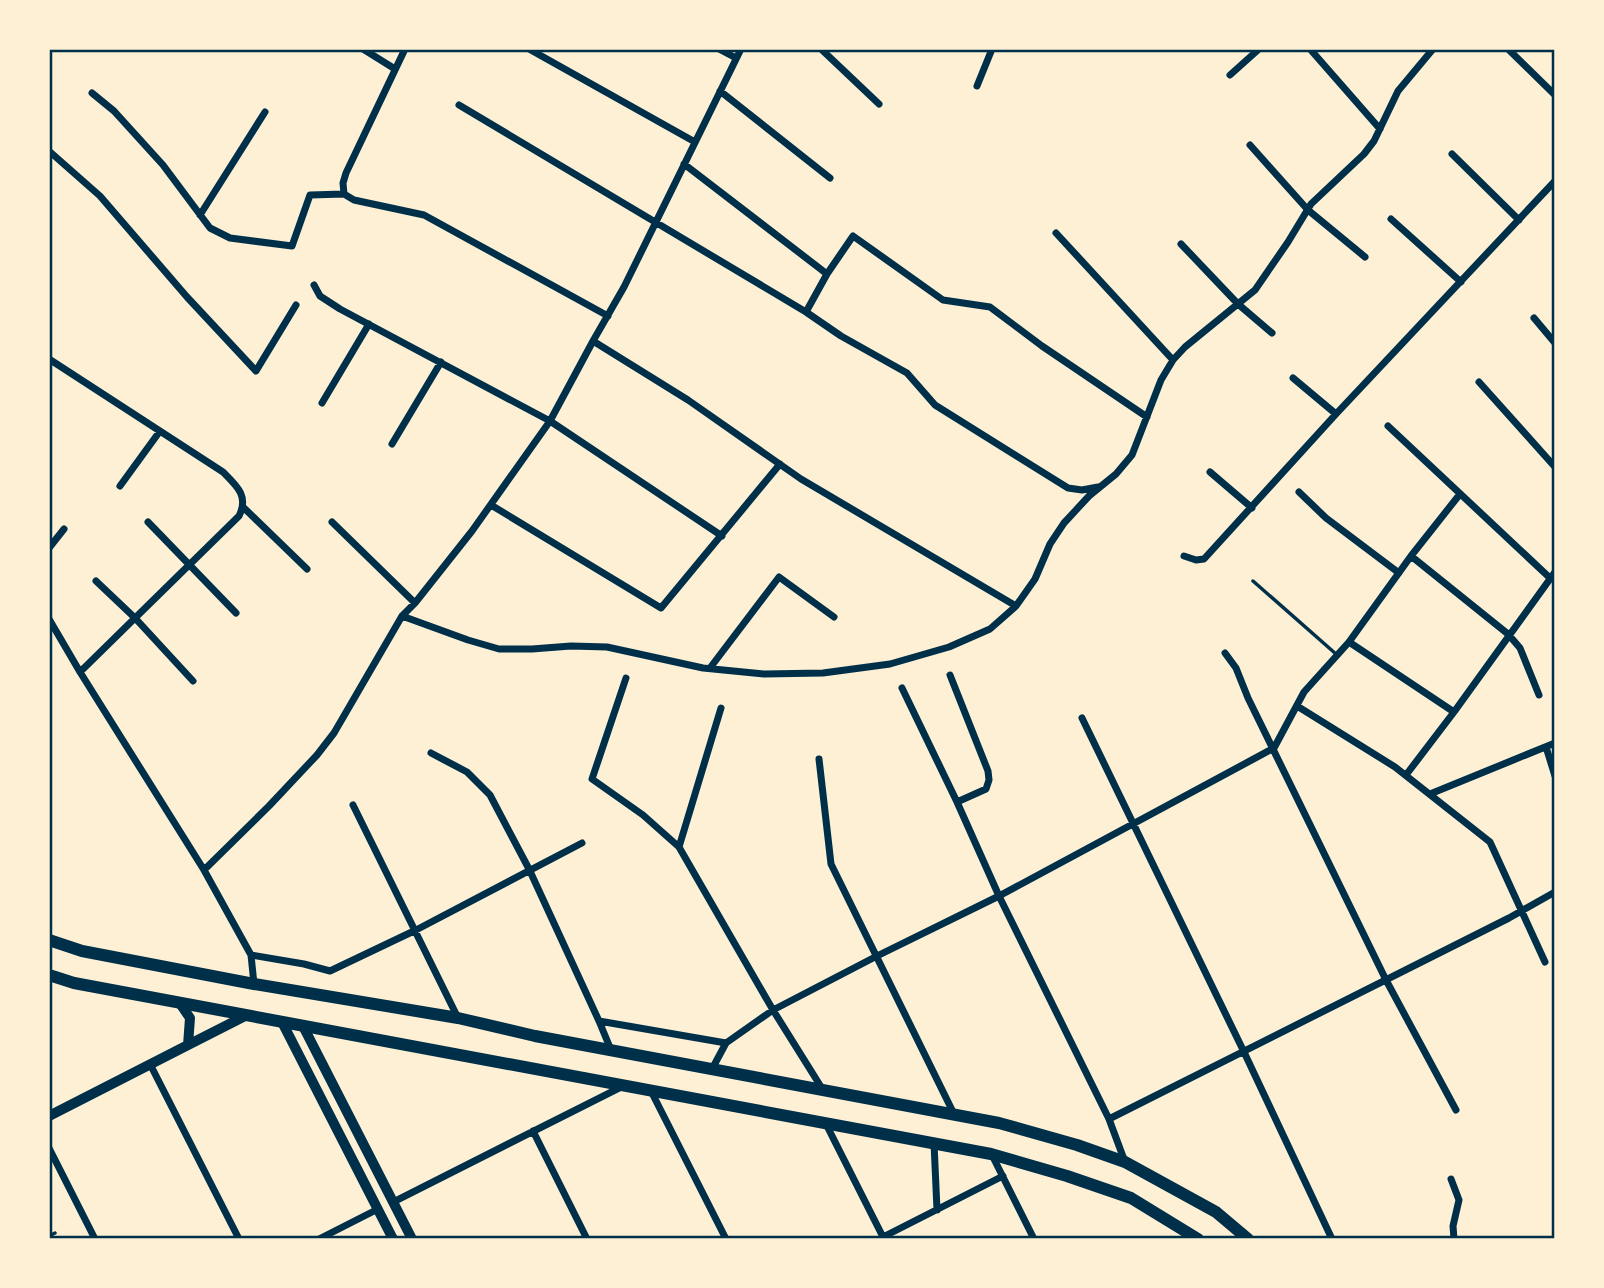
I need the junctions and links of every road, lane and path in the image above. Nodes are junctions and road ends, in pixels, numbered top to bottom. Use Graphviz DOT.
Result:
graph roads {
  1 [pos="363,49"];
  2 [pos="405,49"];
  3 [pos="529,49"];
  4 [pos="719,49"];
  5 [pos="741,49"];
  6 [pos="821,49"];
  7 [pos="992,49"];
  8 [pos="1259,49"];
  9 [pos="1310,49"];
  10 [pos="1508,49"];
  11 [pos="1428,51"];
  12 [pos="736,58"];
  13 [pos="395,69"];
  14 [pos="1230,75"];
  15 [pos="977,86"];
  16 [pos="720,91"];
  17 [pos="92,93"];
  18 [pos="1555,95"];
  19 [pos="878,104"];
  20 [pos="460,105"];
  21 [pos="265,112"];
  22 [pos="1380,129"];
  23 [pos="695,142"];
  24 [pos="1250,145"];
  25 [pos="49,151"];
  26 [pos="1452,155"];
  27 [pos="684,164"];
  28 [pos="830,178"];
  29 [pos="1555,181"];
  30 [pos="344,194"];
  31 [pos="1308,210"];
  32 [pos="200,215"];
  33 [pos="1391,219"];
  34 [pos="1520,219"];
  35 [pos="656,222"];
  36 [pos="1056,233"];
  37 [pos="1181,244"];
  38 [pos="1366,257"];
  39 [pos="827,274"];
  40 [pos="1461,282"];
  41 [pos="314,285"];
  42 [pos="296,304"];
  43 [pos="1238,304"];
  44 [pos="806,312"];
  45 [pos="608,316"];
  46 [pos="1534,318"];
  47 [pos="369,324"];
  48 [pos="1272,333"];
  49 [pos="593,341"];
  50 [pos="1555,342"];
  51 [pos="49,359"];
  52 [pos="1173,360"];
  53 [pos="441,362"];
  54 [pos="1293,378"];
  55 [pos="1479,382"];
  56 [pos="323,402"];
  57 [pos="1336,414"];
  58 [pos="1147,417"];
  59 [pos="550,421"];
  60 [pos="1388,426"];
  61 [pos="160,431"];
  62 [pos="393,443"];
  63 [pos="780,464"];
  64 [pos="1555,467"];
  65 [pos="1210,472"];
  66 [pos="1103,485"];
  67 [pos="120,486"];
  68 [pos="1299,492"];
  69 [pos="1460,494"];
  70 [pos="491,505"];
  71 [pos="243,507"];
  72 [pos="1252,508"];
  73 [pos="148,522"];
  74 [pos="332,522"];
  75 [pos="64,529"];
  76 [pos="722,536"];
  77 [pos="49,548"];
  78 [pos="1184,556"];
  79 [pos="1410,556"];
  80 [pos="188,565"];
  81 [pos="307,569"];
  82 [pos="1399,573"];
  83 [pos="1553,575"];
  84 [pos="96,580"];
  85 [pos="1253,581"];
  86 [pos="415,603"];
  87 [pos="1016,606"];
  88 [pos="236,613"];
  89 [pos="402,616"];
  90 [pos="834,617"];
  91 [pos="135,618"];
  92 [pos="49,619"];
  93 [pos="1508,634"];
  94 [pos="1349,642"];
  95 [pos="1225,653"];
  96 [pos="1337,656"];
  97 [pos="710,668"];
  98 [pos="80,672"];
  99 [pos="950,675"];
  100 [pos="626,678"];
  101 [pos="193,681"];
  102 [pos="902,688"];
  103 [pos="1539,695"];
  104 [pos="1297,706"];
  105 [pos="721,708"];
  106 [pos="1454,712"];
  107 [pos="1082,718"];
  108 [pos="1555,743"];
  109 [pos="1546,747"];
  110 [pos="1274,748"];
  111 [pos="431,753"];
  112 [pos="819,759"];
  113 [pos="1406,775"];
  114 [pos="1555,776"];
  115 [pos="1430,794"];
  116 [pos="957,802"];
  117 [pos="353,805"];
  118 [pos="1133,824"];
  119 [pos="582,843"];
  120 [pos="679,847"];
  121 [pos="529,869"];
  122 [pos="204,870"];
  123 [pos="1555,892"];
  124 [pos="999,896"];
  125 [pos="1522,911"];
  126 [pos="416,930"];
  127 [pos="49,940"];
  128 [pos="251,956"];
  129 [pos="877,956"];
  130 [pos="1545,962"];
  131 [pos="49,975"];
  132 [pos="1386,979"];
  133 [pos="254,984"];
  134 [pos="179,1002"];
  135 [pos="774,1010"];
  136 [pos="247,1015"];
  137 [pos="458,1018"];
  138 [pos="598,1021"];
  139 [pos="282,1022"];
  140 [pos="303,1026"];
  141 [pos="726,1042"];
  142 [pos="188,1045"];
  143 [pos="611,1050"];
  144 [pos="1244,1052"];
  145 [pos="150,1064"];
  146 [pos="712,1069"];
  147 [pos="624,1085"];
  148 [pos="823,1090"];
  149 [pos="651,1091"];
  150 [pos="1456,1110"];
  151 [pos="954,1114"];
  152 [pos="49,1116"];
  153 [pos="1109,1119"];
  154 [pos="826,1123"];
  155 [pos="533,1131"];
  156 [pos="934,1143"];
  157 [pos="49,1148"];
  158 [pos="991,1154"];
  159 [pos="1125,1162"];
  160 [pos="1003,1176"];
  161 [pos="1451,1179"];
  162 [pos="393,1202"];
  163 [pos="378,1209"];
  164 [pos="937,1210"];
  165 [pos="55,1233"];
  166 [pos="49,1236"];
  167 [pos="882,1238"];
  168 [pos="1197,1238"];
  169 [pos="94,1239"];
  170 [pos="239,1239"];
  171 [pos="319,1239"];
  172 [pos="393,1239"];
  173 [pos="412,1239"];
  174 [pos="587,1239"];
  175 [pos="726,1239"];
  176 [pos="1034,1239"];
  177 [pos="1248,1239"];
  178 [pos="1332,1239"];
  179 [pos="1454,1239"];
  1 -- 13 [label="street"];
  2 -- 13 [label="street"];
  3 -- 23 [label="street"];
  4 -- 12 [label="street"];
  5 -- 12 [label="street"];
  6 -- 19 [label="street"];
  7 -- 15 [label="street"];
  8 -- 14 [label="street"];
  9 -- 22 [label="street"];
  10 -- 18 [label="street"];
  11 -- 22 [label="street"];
  12 -- 16 [label="street"];
  13 -- 30 [label="street"];
  16 -- 23 [label="street"];
  16 -- 28 [label="street"];
  17 -- 32 [label="street"];
  20 -- 35 [label="street"];
  21 -- 32 [label="street"];
  22 -- 31 [label="street"];
  23 -- 27 [label="street"];
  24 -- 31 [label="street"];
  25 -- 42 [label="street"];
  26 -- 34 [label="street"];
  27 -- 35 [label="street"];
  27 -- 39 [label="street"];
  29 -- 34 [label="street"];
  30 -- 32 [label="street"];
  30 -- 45 [label="street"];
  31 -- 38 [label="street"];
  31 -- 43 [label="street"];
  33 -- 40 [label="street"];
  34 -- 40 [label="street"];
  35 -- 44 [label="street"];
  35 -- 45 [label="street"];
  36 -- 52 [label="street"];
  37 -- 43 [label="street"];
  39 -- 44 [label="street"];
  39 -- 58 [label="street"];
  40 -- 57 [label="street"];
  41 -- 47 [label="street"];
  43 -- 48 [label="street"];
  43 -- 52 [label="street"];
  44 -- 66 [label="street"];
  45 -- 49 [label="street"];
  46 -- 50 [label="street"];
  47 -- 53 [label="street"];
  47 -- 56 [label="street"];
  49 -- 59 [label="street"];
  49 -- 63 [label="street"];
  51 -- 61 [label="street"];
  52 -- 58 [label="street"];
  53 -- 59 [label="street"];
  53 -- 62 [label="street"];
  54 -- 57 [label="street"];
  55 -- 64 [label="street"];
  57 -- 72 [label="street"];
  58 -- 66 [label="street"];
  59 -- 70 [label="street"];
  59 -- 76 [label="street"];
  60 -- 69 [label="street"];
  61 -- 67 [label="street"];
  61 -- 71 [label="street"];
  63 -- 76 [label="street"];
  63 -- 87 [label="street"];
  65 -- 72 [label="street"];
  66 -- 87 [label="street"];
  68 -- 82 [label="street"];
  69 -- 79 [label="street"];
  69 -- 83 [label="street"];
  70 -- 76 [label="street"];
  70 -- 86 [label="street"];
  71 -- 80 [label="street"];
  71 -- 81 [label="street"];
  72 -- 78 [label="street"];
  73 -- 80 [label="street"];
  74 -- 86 [label="street"];
  75 -- 77 [label="street"];
  79 -- 82 [label="street"];
  79 -- 93 [label="street"];
  80 -- 88 [label="street"];
  80 -- 91 [label="street"];
  82 -- 94 [label="street"];
  83 -- 93 [label="street"];
  84 -- 91 [label="street"];
  85 -- 96 [label="lane"];
  86 -- 89 [label="street"];
  87 -- 97 [label="street"];
  89 -- 97 [label="street"];
  89 -- 122 [label="street"];
  90 -- 97 [label="street"];
  91 -- 98 [label="street"];
  91 -- 101 [label="street"];
  92 -- 98 [label="street"];
  93 -- 103 [label="street"];
  93 -- 106 [label="street"];
  94 -- 96 [label="street"];
  94 -- 106 [label="street"];
  95 -- 110 [label="street"];
  96 -- 104 [label="street"];
  98 -- 122 [label="street"];
  99 -- 116 [label="street"];
  100 -- 120 [label="street"];
  102 -- 116 [label="street"];
  104 -- 110 [label="street"];
  104 -- 113 [label="street"];
  105 -- 120 [label="street"];
  106 -- 113 [label="street"];
  107 -- 118 [label="street"];
  108 -- 109 [label="street"];
  109 -- 114 [label="street"];
  109 -- 115 [label="street"];
  110 -- 118 [label="street"];
  110 -- 132 [label="street"];
  111 -- 121 [label="street"];
  112 -- 129 [label="street"];
  113 -- 115 [label="street"];
  115 -- 125 [label="street"];
  116 -- 124 [label="street"];
  117 -- 126 [label="street"];
  118 -- 124 [label="street"];
  118 -- 144 [label="street"];
  119 -- 121 [label="street"];
  120 -- 135 [label="street"];
  121 -- 126 [label="street"];
  121 -- 138 [label="street"];
  122 -- 128 [label="street"];
  123 -- 125 [label="street"];
  124 -- 129 [label="street"];
  124 -- 153 [label="street"];
  125 -- 130 [label="street"];
  125 -- 132 [label="street"];
  126 -- 128 [label="street"];
  126 -- 137 [label="street"];
  127 -- 133 [label="highway"];
  128 -- 133 [label="street"];
  129 -- 135 [label="street"];
  129 -- 151 [label="street"];
  131 -- 134 [label="highway"];
  132 -- 144 [label="street"];
  132 -- 150 [label="street"];
  133 -- 137 [label="highway"];
  134 -- 136 [label="highway"];
  134 -- 142 [label="main road"];
  135 -- 141 [label="street"];
  135 -- 148 [label="street"];
  136 -- 139 [label="highway"];
  136 -- 142 [label="main road"];
  137 -- 143 [label="highway"];
  138 -- 141 [label="street"];
  138 -- 143 [label="street"];
  139 -- 140 [label="highway"];
  139 -- 163 [label="main road"];
  140 -- 147 [label="highway"];
  140 -- 162 [label="main road"];
  141 -- 146 [label="street"];
  142 -- 145 [label="main road"];
  143 -- 146 [label="highway"];
  144 -- 153 [label="street"];
  144 -- 178 [label="street"];
  145 -- 152 [label="main road"];
  145 -- 170 [label="street"];
  146 -- 148 [label="highway"];
  147 -- 149 [label="highway"];
  147 -- 155 [label="street"];
  148 -- 151 [label="highway"];
  149 -- 154 [label="highway"];
  149 -- 175 [label="street"];
  151 -- 159 [label="highway"];
  153 -- 159 [label="street"];
  154 -- 156 [label="highway"];
  154 -- 167 [label="street"];
  155 -- 162 [label="street"];
  155 -- 174 [label="street"];
  156 -- 158 [label="highway"];
  156 -- 164 [label="street"];
  157 -- 169 [label="street"];
  158 -- 160 [label="street"];
  158 -- 168 [label="highway"];
  159 -- 177 [label="highway"];
  160 -- 164 [label="street"];
  160 -- 176 [label="street"];
  161 -- 179 [label="street"];
  162 -- 163 [label="main road"];
  162 -- 173 [label="main road"];
  163 -- 171 [label="street"];
  163 -- 172 [label="main road"];
  164 -- 167 [label="street"];
  165 -- 166 [label="lane"];
}
